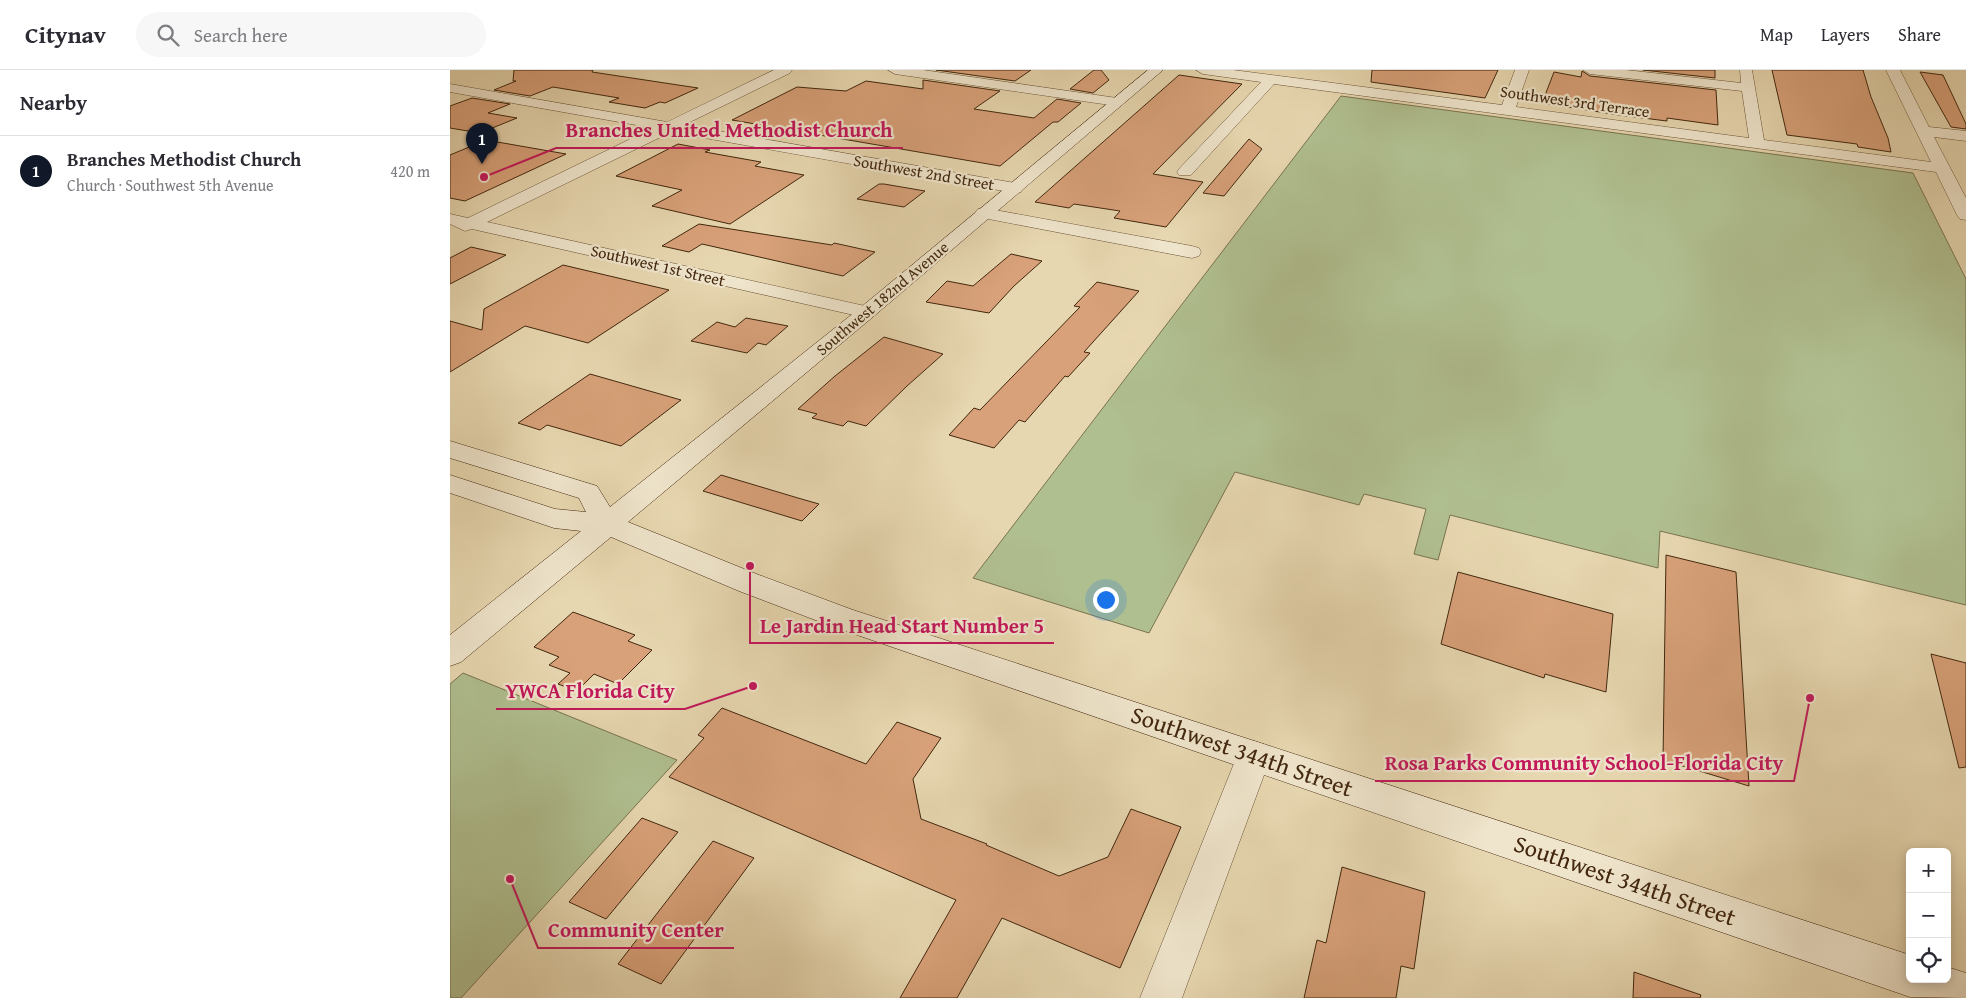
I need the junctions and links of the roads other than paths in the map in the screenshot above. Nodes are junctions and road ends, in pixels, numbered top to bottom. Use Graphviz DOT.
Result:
graph roads {
  1 [pos="785,70"];
  2 [pos="895,70"];
  3 [pos="1156,70"];
  4 [pos="1203,70"];
  5 [pos="1522,70"];
  6 [pos="1590,70"];
  7 [pos="1746,70"];
  8 [pos="1893,70"];
  9 [pos="1271,79"];
  10 [pos="450,88"];
  11 [pos="1748,88"];
  12 [pos="1117,102"];
  13 [pos="1508,110"];
  14 [pos="670,127"];
  15 [pos="1924,131"];
  16 [pos="1966,136"];
  17 [pos="1757,143"];
  18 [pos="1942,168"];
  19 [pos="1185,172"];
  20 [pos="1015,188"];
  21 [pos="984,213"];
  22 [pos="1966,215"];
  23 [pos="450,219"];
  24 [pos="471,224"];
  25 [pos="450,234"];
  26 [pos="1192,252"];
  27 [pos="867,312"];
  28 [pos="450,449"];
  29 [pos="450,484"];
  30 [pos="607,524"];
  31 [pos="450,653"];
  32 [pos="1254,756"];
  33 [pos="1906,975"];
  34 [pos="1933,983"];
  35 [pos="1966,994"];
  36 [pos="1161,998"];
  1 -- 14 [label="street"];
  2 -- 12 [label="street"];
  3 -- 12 [label="street, Southwest 182nd Avenue"];
  4 -- 9 [label="street, Southwest 3rd Terrace"];
  5 -- 13 [label="street"];
  6 -- 11 [label="street"];
  7 -- 11 [label="street"];
  8 -- 15 [label="street"];
  9 -- 13 [label="street, Southwest 3rd Terrace"];
  9 -- 19 [label="street"];
  10 -- 14 [label="street, Southwest 2nd Street"];
  11 -- 17 [label="street"];
  12 -- 20 [label="street, Southwest 182nd Avenue"];
  13 -- 17 [label="street, Southwest 3rd Terrace"];
  14 -- 20 [label="street, Southwest 2nd Street"];
  14 -- 24 [label="street"];
  15 -- 16 [label="street"];
  15 -- 18 [label="street"];
  17 -- 18 [label="street, Southwest 3rd Terrace"];
  18 -- 22 [label="street"];
  20 -- 21 [label="street, Southwest 182nd Avenue"];
  21 -- 26 [label="street, Southwest 2nd Street"];
  21 -- 27 [label="street, Southwest 182nd Avenue"];
  23 -- 24 [label="street, Southwest 1st Street"];
  24 -- 25 [label="street"];
  24 -- 27 [label="street, Southwest 1st Street"];
  27 -- 30 [label="street, Southwest 182nd Avenue"];
  28 -- 30 [label="street"];
  29 -- 30 [label="street, Southwest 344th Street"];
  30 -- 31 [label="street, Southwest 182nd Avenue"];
  30 -- 32 [label="street, Southwest 344th Street"];
  32 -- 33 [label="street, Southwest 344th Street"];
  32 -- 36 [label="street"];
  34 -- 35 [label="street"];
}
